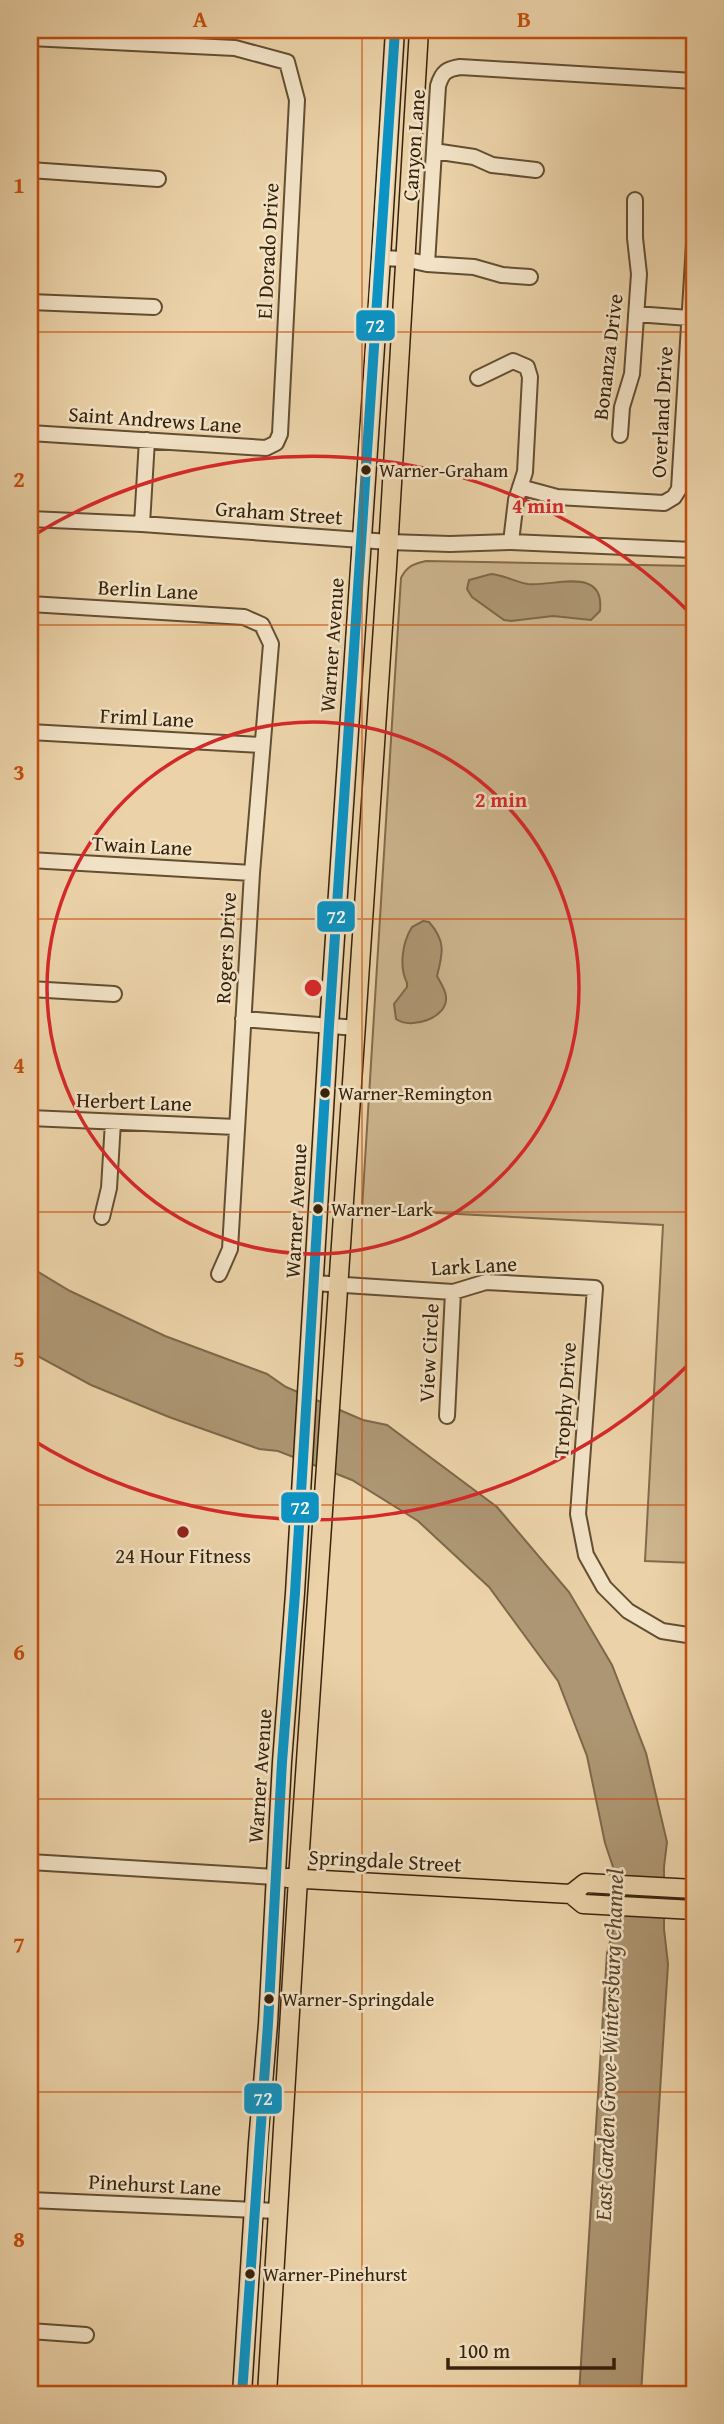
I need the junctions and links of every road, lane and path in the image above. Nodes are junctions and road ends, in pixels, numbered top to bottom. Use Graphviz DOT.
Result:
graph roads {
  1 [pos="395,30"];
  2 [pos="419,30"];
  3 [pos="60,35"];
  4 [pos="30,38"];
  5 [pos="694,81"];
  6 [pos="434,151"];
  7 [pos="30,170"];
  8 [pos="536,170"];
  9 [pos="158,179"];
  10 [pos="635,200"];
  11 [pos="694,244"];
  12 [pos="382,258"];
  13 [pos="404,259"];
  14 [pos="428,264"];
  15 [pos="530,277"];
  16 [pos="30,302"];
  17 [pos="154,307"];
  18 [pos="636,314"];
  19 [pos="689,318"];
  20 [pos="478,378"];
  21 [pos="30,433"];
  22 [pos="620,435"];
  23 [pos="147,440"];
  24 [pos="276,443"];
  25 [pos="520,487"];
  26 [pos="30,519"];
  27 [pos="142,524"];
  28 [pos="362,540"];
  29 [pos="389,542"];
  30 [pos="511,542"];
  31 [pos="694,550"];
  32 [pos="30,604"];
  33 [pos="262,625"];
  34 [pos="30,732"];
  35 [pos="261,745"];
  36 [pos="30,860"];
  37 [pos="252,873"];
  38 [pos="30,989"];
  39 [pos="114,994"];
  40 [pos="243,1019"];
  41 [pos="329,1026"];
  42 [pos="357,1028"];
  43 [pos="30,1118"];
  44 [pos="113,1122"];
  45 [pos="236,1127"];
  46 [pos="102,1217"];
  47 [pos="219,1274"];
  48 [pos="314,1283"];
  49 [pos="339,1283"];
  50 [pos="594,1288"];
  51 [pos="453,1292"];
  52 [pos="447,1416"];
  53 [pos="303,1461"];
  54 [pos="323,1520"];
  55 [pos="295,1594"];
  56 [pos="318,1596"];
  57 [pos="694,1636"];
  58 [pos="30,1862"];
  59 [pos="276,1877"];
  60 [pos="299,1879"];
  61 [pos="694,1889"];
  62 [pos="571,1894"];
  63 [pos="694,1910"];
  64 [pos="268,2024"];
  65 [pos="284,2114"];
  66 [pos="30,2200"];
  67 [pos="253,2210"];
  68 [pos="278,2211"];
  69 [pos="30,2331"];
  70 [pos="86,2335"];
  71 [pos="242,2394"];
  72 [pos="267,2394"];
  1 -- 12 [label="main road, Warner Avenue"];
  2 -- 13 [label="main road"];
  3 -- 4 [label="street"];
  3 -- 24 [label="street, El Dorado Drive"];
  5 -- 6 [label="street, Canyon Lane"];
  6 -- 8 [label="street"];
  6 -- 14 [label="street, Canyon Lane"];
  7 -- 9 [label="street"];
  10 -- 18 [label="street, Bonanza Drive"];
  11 -- 19 [label="street, Overland Drive"];
  12 -- 13 [label="street"];
  12 -- 28 [label="main road, Warner Avenue"];
  13 -- 14 [label="street"];
  13 -- 29 [label="main road"];
  14 -- 15 [label="street"];
  16 -- 17 [label="street"];
  18 -- 19 [label="street"];
  18 -- 22 [label="street, Bonanza Drive"];
  19 -- 25 [label="street, Overland Drive"];
  20 -- 25 [label="street"];
  21 -- 23 [label="street, Saint Andrews Lane"];
  23 -- 24 [label="street, Saint Andrews Lane"];
  23 -- 27 [label="street"];
  25 -- 30 [label="street"];
  26 -- 27 [label="street, Graham Street"];
  27 -- 28 [label="street, Graham Street"];
  28 -- 29 [label="street, Graham Street"];
  28 -- 41 [label="main road, Warner Avenue"];
  29 -- 30 [label="street, Graham Street"];
  29 -- 42 [label="main road"];
  30 -- 31 [label="street, Graham Street"];
  32 -- 33 [label="street, Berlin Lane"];
  33 -- 35 [label="street, Rogers Drive"];
  34 -- 35 [label="street, Friml Lane"];
  35 -- 37 [label="street, Rogers Drive"];
  36 -- 37 [label="street, Twain Lane"];
  37 -- 40 [label="street, Rogers Drive"];
  38 -- 39 [label="street"];
  40 -- 41 [label="street"];
  40 -- 45 [label="street, Rogers Drive"];
  41 -- 42 [label="street"];
  41 -- 48 [label="main road, Warner Avenue"];
  42 -- 49 [label="main road"];
  43 -- 44 [label="street, Herbert Lane"];
  44 -- 45 [label="street, Herbert Lane"];
  44 -- 46 [label="street"];
  45 -- 47 [label="street, Rogers Drive"];
  48 -- 49 [label="street, Lark Lane"];
  48 -- 53 [label="main road, Warner Avenue"];
  49 -- 51 [label="street, Lark Lane"];
  49 -- 54 [label="main road"];
  50 -- 51 [label="street, Lark Lane"];
  50 -- 57 [label="street, Trophy Drive"];
  51 -- 52 [label="street, View Circle"];
  53 -- 54 [label="main road"];
  53 -- 55 [label="main road, Warner Avenue"];
  54 -- 56 [label="main road"];
  55 -- 56 [label="main road"];
  55 -- 59 [label="main road, Warner Avenue"];
  56 -- 60 [label="main road"];
  58 -- 59 [label="street, Springdale Street"];
  59 -- 60 [label="main road, Springdale Street"];
  59 -- 64 [label="main road, Warner Avenue"];
  60 -- 62 [label="main road, Springdale Street"];
  60 -- 65 [label="main road"];
  61 -- 62 [label="main road, Springdale Street"];
  62 -- 63 [label="main road, Springdale Street"];
  64 -- 65 [label="main road"];
  64 -- 67 [label="main road, Warner Avenue"];
  65 -- 68 [label="main road"];
  66 -- 67 [label="street, Pinehurst Lane"];
  67 -- 68 [label="street, Pinehurst Lane"];
  67 -- 71 [label="main road, Warner Avenue"];
  68 -- 72 [label="main road"];
  69 -- 70 [label="street"];
}
